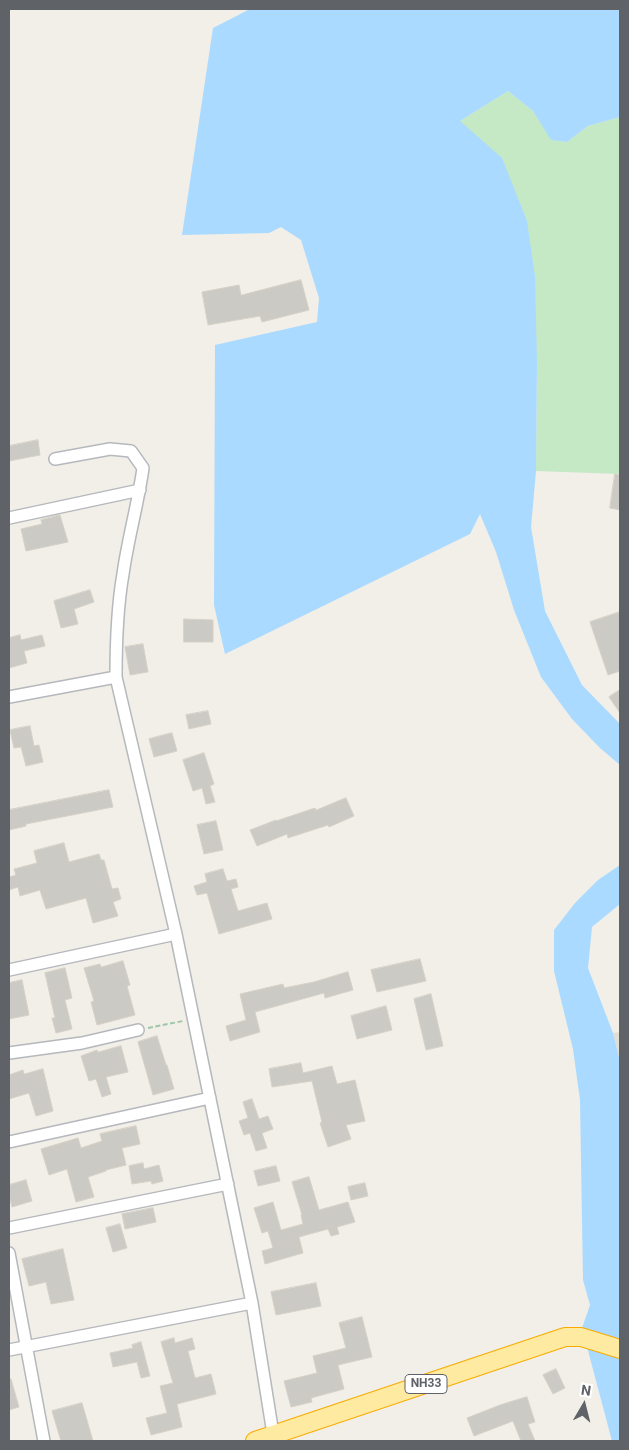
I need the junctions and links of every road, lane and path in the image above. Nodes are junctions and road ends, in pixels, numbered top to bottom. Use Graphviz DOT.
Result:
graph roads {
  1 [pos="54,459"];
  2 [pos="140,490"];
  3 [pos="9,518"];
  4 [pos="116,677"];
  5 [pos="9,697"];
  6 [pos="176,934"];
  7 [pos="9,970"];
  8 [pos="194,1019"];
  9 [pos="138,1030"];
  10 [pos="9,1053"];
  11 [pos="210,1098"];
  12 [pos="9,1142"];
  13 [pos="228,1184"];
  14 [pos="9,1228"];
  15 [pos="9,1253"];
  16 [pos="252,1304"];
  17 [pos="26,1346"];
  18 [pos="620,1349"];
  19 [pos="9,1350"];
  20 [pos="273,1438"];
  21 [pos="44,1441"];
  22 [pos="255,1441"];
  1 -- 2 [label="street"];
  2 -- 3 [label="street"];
  2 -- 4 [label="street"];
  4 -- 5 [label="street"];
  4 -- 6 [label="street"];
  6 -- 7 [label="street"];
  6 -- 8 [label="street"];
  8 -- 9 [label="path"];
  8 -- 11 [label="street"];
  9 -- 10 [label="street"];
  11 -- 12 [label="street"];
  11 -- 13 [label="street"];
  13 -- 14 [label="street"];
  13 -- 16 [label="street"];
  15 -- 17 [label="street"];
  16 -- 17 [label="street"];
  16 -- 20 [label="street"];
  17 -- 19 [label="street"];
  17 -- 21 [label="street"];
  18 -- 20 [label="highway, NH33"];
  20 -- 22 [label="highway, NH33"];
}
